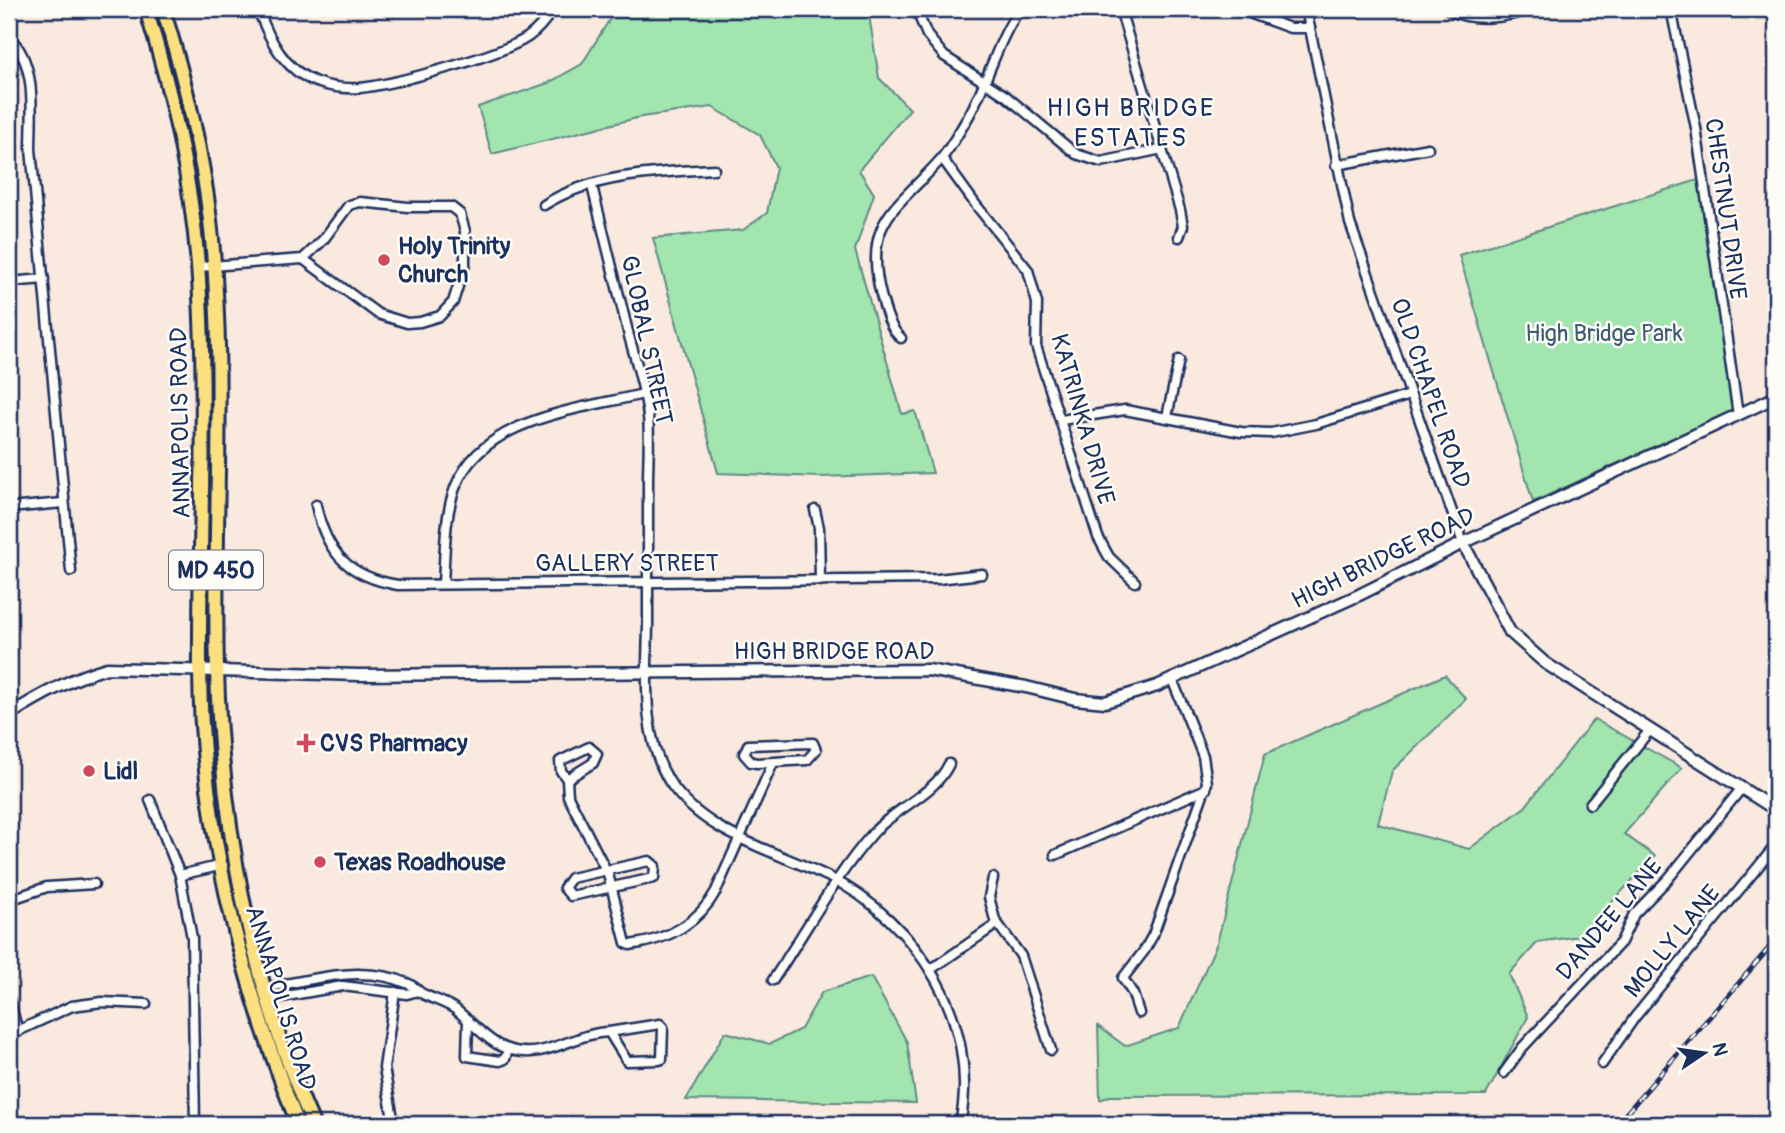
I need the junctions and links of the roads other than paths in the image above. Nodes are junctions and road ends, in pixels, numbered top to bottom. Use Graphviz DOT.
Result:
graph roads {
  1 [pos="146,9"];
  2 [pos="163,9"];
  3 [pos="258,9"];
  4 [pos="552,9"];
  5 [pos="916,9"];
  6 [pos="1020,9"];
  7 [pos="1120,9"];
  8 [pos="1238,9"];
  9 [pos="1306,9"];
  10 [pos="1448,9"];
  11 [pos="1533,9"];
  12 [pos="1671,9"];
  13 [pos="1311,28"];
  14 [pos="9,37"];
  15 [pos="986,85"];
  16 [pos="1428,148"];
  17 [pos="1162,149"];
  18 [pos="942,158"];
  19 [pos="1336,165"];
  20 [pos="714,169"];
  21 [pos="592,186"];
  22 [pos="544,205"];
  23 [pos="1179,237"];
  24 [pos="303,260"];
  25 [pos="214,265"];
  26 [pos="198,267"];
  27 [pos="44,279"];
  28 [pos="9,282"];
  29 [pos="901,338"];
  30 [pos="1178,360"];
  31 [pos="643,394"];
  32 [pos="1410,395"];
  33 [pos="1776,397"];
  34 [pos="1738,415"];
  35 [pos="1167,417"];
  36 [pos="1061,420"];
  37 [pos="63,503"];
  38 [pos="316,505"];
  39 [pos="9,508"];
  40 [pos="815,510"];
  41 [pos="1462,543"];
  42 [pos="71,571"];
  43 [pos="982,574"];
  44 [pos="820,581"];
  45 [pos="648,582"];
  46 [pos="1135,582"];
  47 [pos="443,584"];
  48 [pos="200,669"];
  49 [pos="217,671"];
  50 [pos="647,673"];
  51 [pos="1172,678"];
  52 [pos="9,715"];
  53 [pos="1650,730"];
  54 [pos="773,763"];
  55 [pos="949,764"];
  56 [pos="567,779"];
  57 [pos="1206,789"];
  58 [pos="1741,789"];
  59 [pos="150,800"];
  60 [pos="1590,804"];
  61 [pos="1776,810"];
  62 [pos="740,838"];
  63 [pos="1776,845"];
  64 [pos="1055,855"];
  65 [pos="223,865"];
  66 [pos="606,871"];
  67 [pos="180,875"];
  68 [pos="993,878"];
  69 [pos="838,882"];
  70 [pos="94,884"];
  71 [pos="612,888"];
  72 [pos="9,900"];
  73 [pos="997,924"];
  74 [pos="930,970"];
  75 [pos="773,980"];
  76 [pos="418,991"];
  77 [pos="395,992"];
  78 [pos="268,993"];
  79 [pos="9,998"];
  80 [pos="146,1004"];
  81 [pos="1139,1013"];
  82 [pos="468,1020"];
  83 [pos="18,1032"];
  84 [pos="609,1032"];
  85 [pos="9,1035"];
  86 [pos="508,1049"];
  87 [pos="1051,1050"];
  88 [pos="1602,1065"];
  89 [pos="1504,1073"];
  90 [pos="195,1124"];
  91 [pos="298,1124"];
  92 [pos="313,1124"];
  93 [pos="394,1124"];
  94 [pos="960,1124"];
  1 -- 26 [label="main road, ANNAPOLIS ROAD / MD 450"];
  2 -- 25 [label="main road, ANNAPOLIS ROAD / MD 450"];
  3 -- 4 [label="street"];
  5 -- 15 [label="street"];
  6 -- 15 [label="street"];
  7 -- 17 [label="street"];
  8 -- 13 [label="street"];
  9 -- 13 [label="street, OLD CHAPEL ROAD"];
  10 -- 11 [label="street"];
  12 -- 34 [label="street, CHESTNUT DRIVE"];
  13 -- 19 [label="street, OLD CHAPEL ROAD"];
  14 -- 27 [label="street"];
  15 -- 17 [label="street"];
  15 -- 18 [label="street"];
  16 -- 19 [label="street"];
  17 -- 23 [label="street"];
  18 -- 29 [label="street"];
  18 -- 36 [label="street, KATRINKA DRIVE"];
  19 -- 32 [label="street, OLD CHAPEL ROAD"];
  20 -- 21 [label="street"];
  21 -- 22 [label="street"];
  21 -- 31 [label="street, GLOBAL STREET"];
  24 -- 24 [label="street"];
  24 -- 25 [label="street"];
  25 -- 26 [label="street"];
  25 -- 49 [label="main road, ANNAPOLIS ROAD / MD 450"];
  26 -- 48 [label="main road, ANNAPOLIS ROAD / MD 450"];
  27 -- 28 [label="street"];
  27 -- 37 [label="street"];
  30 -- 35 [label="street"];
  31 -- 45 [label="street, GLOBAL STREET"];
  31 -- 47 [label="street"];
  32 -- 35 [label="street"];
  32 -- 41 [label="street, OLD CHAPEL ROAD"];
  33 -- 34 [label="street, HIGH BRIDGE ROAD"];
  34 -- 41 [label="street, HIGH BRIDGE ROAD"];
  35 -- 36 [label="street"];
  36 -- 46 [label="street, KATRINKA DRIVE"];
  37 -- 39 [label="street"];
  37 -- 42 [label="street"];
  38 -- 47 [label="street, GALLERY STREET"];
  40 -- 44 [label="street"];
  41 -- 51 [label="street, HIGH BRIDGE ROAD"];
  41 -- 53 [label="street, OLD CHAPEL ROAD"];
  43 -- 44 [label="street, GALLERY STREET"];
  44 -- 45 [label="street, GALLERY STREET"];
  45 -- 47 [label="street, GALLERY STREET"];
  45 -- 50 [label="street, GLOBAL STREET"];
  48 -- 49 [label="street, HIGH BRIDGE ROAD"];
  48 -- 52 [label="street, HIGH BRIDGE ROAD"];
  48 -- 65 [label="main road, ANNAPOLIS ROAD / MD 450"];
  49 -- 50 [label="street, HIGH BRIDGE ROAD"];
  49 -- 78 [label="main road, ANNAPOLIS ROAD / MD 450"];
  50 -- 51 [label="street, HIGH BRIDGE ROAD"];
  50 -- 62 [label="street, GLOBAL STREET"];
  51 -- 57 [label="street"];
  53 -- 58 [label="street, OLD CHAPEL ROAD"];
  53 -- 60 [label="street"];
  54 -- 54 [label="street"];
  54 -- 62 [label="street"];
  55 -- 69 [label="street"];
  56 -- 56 [label="street"];
  56 -- 66 [label="street"];
  57 -- 64 [label="street"];
  57 -- 81 [label="street"];
  58 -- 61 [label="street, OLD CHAPEL ROAD"];
  58 -- 89 [label="street, DANDEE LANE"];
  59 -- 67 [label="street"];
  62 -- 69 [label="street, GLOBAL STREET"];
  62 -- 71 [label="street"];
  63 -- 88 [label="street, MOLLY LANE"];
  65 -- 67 [label="street"];
  65 -- 91 [label="main road, ANNAPOLIS ROAD / MD 450"];
  66 -- 71 [label="street"];
  66 -- 71 [label="street"];
  66 -- 71 [label="street"];
  67 -- 90 [label="street"];
  68 -- 73 [label="street"];
  69 -- 74 [label="street, GLOBAL STREET"];
  69 -- 75 [label="street"];
  70 -- 72 [label="street"];
  73 -- 74 [label="street"];
  73 -- 87 [label="street"];
  74 -- 94 [label="street, GLOBAL STREET"];
  76 -- 77 [label="street"];
  76 -- 78 [label="street"];
  76 -- 82 [label="street"];
  77 -- 78 [label="street"];
  77 -- 93 [label="street"];
  78 -- 92 [label="main road, ANNAPOLIS ROAD / MD 450"];
  79 -- 83 [label="street"];
  80 -- 83 [label="street"];
  82 -- 86 [label="street"];
  82 -- 86 [label="street"];
  83 -- 85 [label="street"];
  84 -- 84 [label="street"];
  84 -- 86 [label="street"];
}
